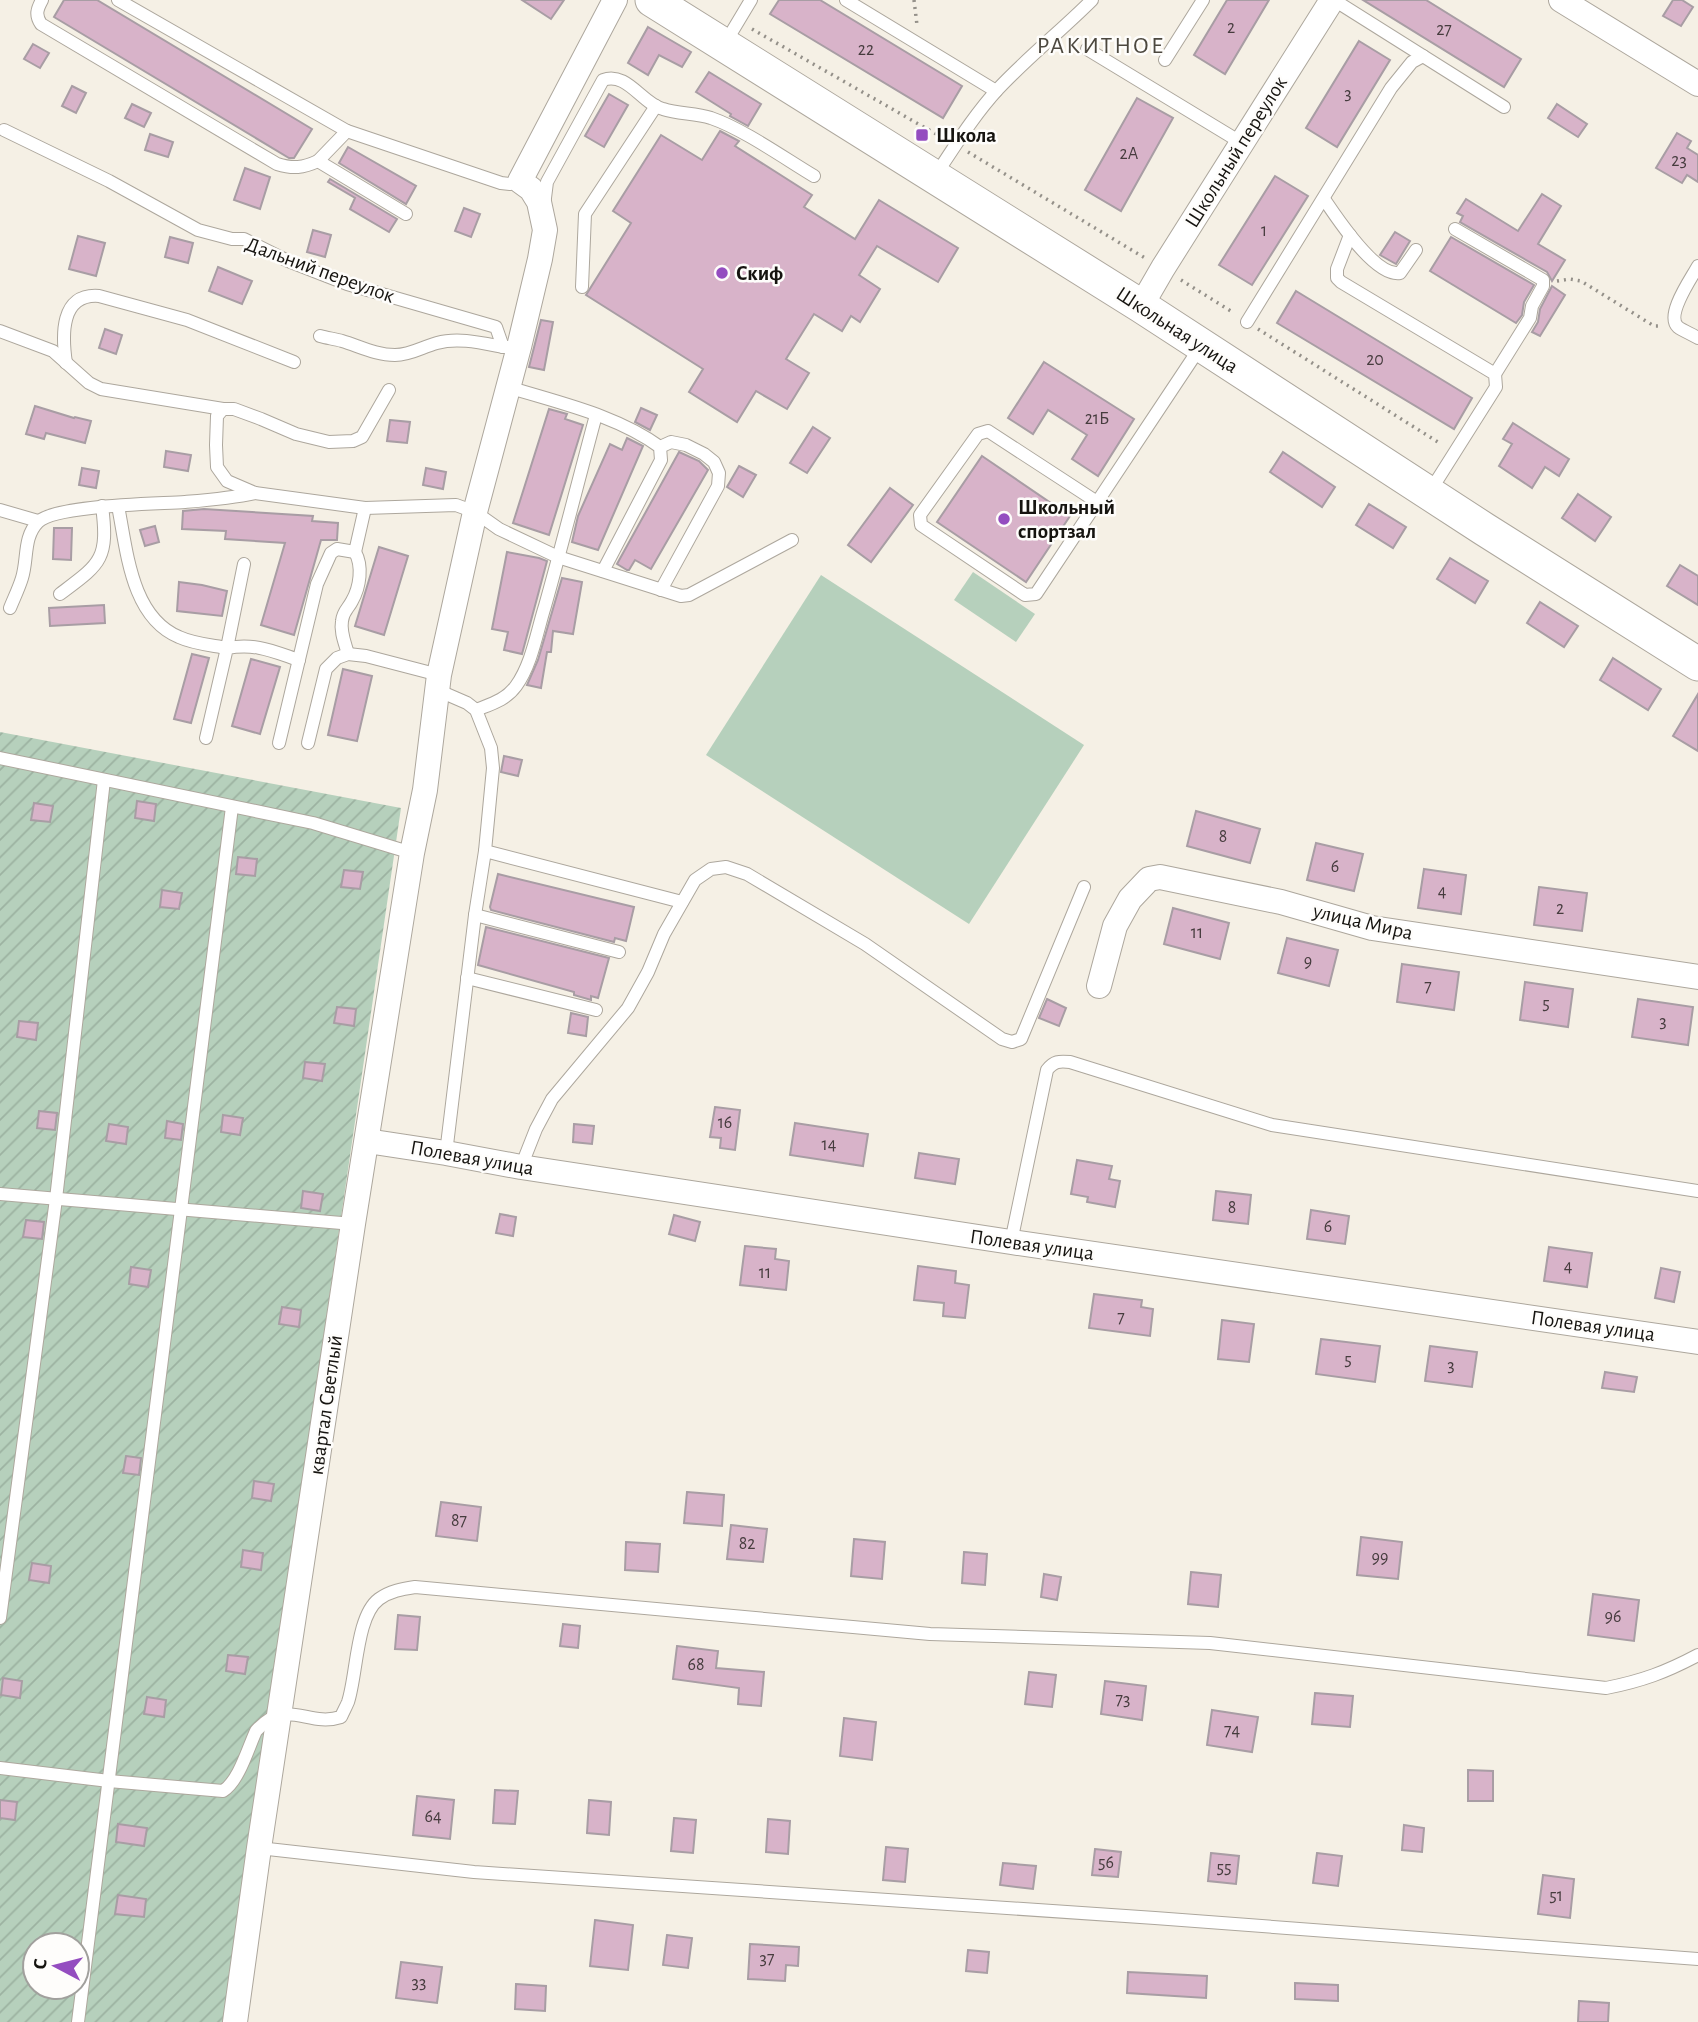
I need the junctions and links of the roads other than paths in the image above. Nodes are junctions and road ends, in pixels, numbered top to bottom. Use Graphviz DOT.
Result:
graph roads {
  1 [pos="43,0"];
  2 [pos="118,0"];
  3 [pos="615,0"];
  4 [pos="652,0"];
  5 [pos="751,0"];
  6 [pos="846,0"];
  7 [pos="1092,0"];
  8 [pos="1203,0"];
  9 [pos="1333,0"];
  10 [pos="1561,0"];
  11 [pos="731,33"];
  12 [pos="1087,49"];
  13 [pos="1423,56"];
  14 [pos="1165,61"];
  15 [pos="1698,84"];
  16 [pos="996,90"];
  17 [pos="656,106"];
  18 [pos="1504,107"];
  19 [pos="4,130"];
  20 [pos="346,131"];
  21 [pos="1241,143"];
  22 [pos="318,161"];
  23 [pos="814,176"];
  24 [pos="935,176"];
  25 [pos="520,181"];
  26 [pos="1324,199"];
  27 [pos="406,214"];
  28 [pos="542,214"];
  29 [pos="1455,229"];
  30 [pos="1350,235"];
  31 [pos="1416,250"];
  32 [pos="1698,266"];
  33 [pos="582,287"];
  34 [pos="1141,306"];
  35 [pos="1247,322"];
  36 [pos="0,331"];
  37 [pos="320,336"];
  38 [pos="1698,338"];
  39 [pos="1202,345"];
  40 [pos="511,347"];
  41 [pos="294,362"];
  42 [pos="66,363"];
  43 [pos="1495,374"];
  44 [pos="508,387"];
  45 [pos="389,390"];
  46 [pos="223,409"];
  47 [pos="596,415"];
  48 [pos="660,447"];
  49 [pos="255,493"];
  50 [pos="1429,494"];
  51 [pos="1097,502"];
  52 [pos="102,506"];
  53 [pos="118,506"];
  54 [pos="365,508"];
  55 [pos="0,510"];
  56 [pos="475,512"];
  57 [pos="38,522"];
  58 [pos="793,540"];
  59 [pos="355,552"];
  60 [pos="558,557"];
  61 [pos="244,565"];
  62 [pos="603,571"];
  63 [pos="661,590"];
  64 [pos="60,594"];
  65 [pos="10,608"];
  66 [pos="227,648"];
  67 [pos="348,654"];
  68 [pos="299,660"];
  69 [pos="1698,664"];
  70 [pos="438,683"];
  71 [pos="476,710"];
  72 [pos="206,738"];
  73 [pos="279,743"];
  74 [pos="308,743"];
  75 [pos="0,758"];
  76 [pos="104,780"];
  77 [pos="232,807"];
  78 [pos="485,851"];
  79 [pos="412,853"];
  80 [pos="1084,887"];
  81 [pos="682,902"];
  82 [pos="475,915"];
  83 [pos="619,952"];
  84 [pos="1698,977"];
  85 [pos="467,978"];
  86 [pos="1099,986"];
  87 [pos="596,1010"];
  88 [pos="367,1140"];
  89 [pos="446,1153"];
  90 [pos="521,1167"];
  91 [pos="1698,1191"];
  92 [pos="0,1194"];
  93 [pos="56,1199"];
  94 [pos="182,1210"];
  95 [pos="353,1224"];
  96 [pos="1011,1242"];
  97 [pos="1698,1342"];
  98 [pos="0,1618"];
  99 [pos="1698,1655"];
  100 [pos="281,1713"];
  101 [pos="0,1768"];
  102 [pos="109,1781"];
  103 [pos="259,1848"];
  104 [pos="1698,1959"];
  105 [pos="78,2022"];
  106 [pos="235,2022"];
  1 -- 22 [label="lane"];
  2 -- 20 [label="lane"];
  3 -- 25 [label="street"];
  4 -- 11 [label="street, Школьная улица"];
  5 -- 11 [label="lane"];
  6 -- 16 [label="lane"];
  7 -- 16 [label="lane"];
  8 -- 14 [label="lane"];
  9 -- 13 [label="lane"];
  9 -- 21 [label="street, Школьный переулок"];
  10 -- 15 [label="street"];
  11 -- 24 [label="street, Школьная улица"];
  12 -- 21 [label="lane"];
  13 -- 18 [label="lane"];
  13 -- 26 [label="lane"];
  16 -- 24 [label="lane"];
  17 -- 23 [label="lane"];
  17 -- 28 [label="lane"];
  17 -- 33 [label="lane"];
  19 -- 40 [label="lane, Дальний переулок"];
  20 -- 22 [label="lane"];
  20 -- 25 [label="lane"];
  21 -- 34 [label="street, Школьный переулок"];
  22 -- 27 [label="lane"];
  24 -- 34 [label="street, Школьная улица"];
  25 -- 28 [label="street"];
  26 -- 30 [label="lane"];
  26 -- 35 [label="lane"];
  28 -- 40 [label="street, квартал Светлый"];
  29 -- 43 [label="lane"];
  30 -- 31 [label="lane"];
  30 -- 43 [label="lane"];
  32 -- 38 [label="lane"];
  34 -- 39 [label="street, Школьная улица"];
  36 -- 42 [label="lane"];
  37 -- 40 [label="lane"];
  39 -- 50 [label="street, Школьная улица"];
  39 -- 51 [label="lane"];
  40 -- 44 [label="street, квартал Светлый"];
  41 -- 42 [label="lane"];
  42 -- 46 [label="lane"];
  43 -- 50 [label="lane"];
  44 -- 47 [label="lane"];
  44 -- 56 [label="street, квартал Светлый"];
  45 -- 46 [label="lane"];
  46 -- 49 [label="lane"];
  47 -- 48 [label="lane"];
  47 -- 60 [label="lane"];
  48 -- 62 [label="lane"];
  48 -- 63 [label="lane"];
  49 -- 53 [label="lane"];
  49 -- 54 [label="lane"];
  50 -- 69 [label="street, Школьная улица"];
  51 -- 51 [label="lane"];
  52 -- 53 [label="lane"];
  52 -- 57 [label="lane"];
  52 -- 64 [label="lane"];
  53 -- 66 [label="lane"];
  54 -- 56 [label="lane"];
  54 -- 59 [label="lane"];
  55 -- 57 [label="lane"];
  56 -- 60 [label="lane"];
  56 -- 70 [label="street, квартал Светлый"];
  57 -- 65 [label="lane"];
  58 -- 63 [label="lane"];
  59 -- 67 [label="lane"];
  59 -- 68 [label="lane"];
  60 -- 62 [label="lane"];
  60 -- 71 [label="lane"];
  61 -- 66 [label="lane"];
  62 -- 63 [label="lane"];
  66 -- 68 [label="lane"];
  66 -- 72 [label="lane"];
  67 -- 70 [label="lane"];
  67 -- 74 [label="lane"];
  68 -- 73 [label="lane"];
  70 -- 71 [label="lane"];
  70 -- 79 [label="street, квартал Светлый"];
  71 -- 78 [label="lane"];
  75 -- 76 [label="lane"];
  76 -- 77 [label="lane"];
  76 -- 93 [label="lane"];
  77 -- 79 [label="lane"];
  77 -- 94 [label="lane"];
  78 -- 81 [label="lane"];
  78 -- 82 [label="lane"];
  79 -- 88 [label="street, квартал Светлый"];
  80 -- 81 [label="lane"];
  81 -- 90 [label="lane"];
  82 -- 83 [label="lane"];
  82 -- 85 [label="lane"];
  84 -- 86 [label="street, улица Мира"];
  85 -- 87 [label="lane"];
  85 -- 89 [label="lane"];
  88 -- 89 [label="street, Полевая улица"];
  88 -- 95 [label="street, квартал Светлый"];
  89 -- 90 [label="street, Полевая улица"];
  90 -- 96 [label="street, Полевая улица"];
  91 -- 96 [label="lane"];
  92 -- 93 [label="lane"];
  93 -- 94 [label="lane"];
  93 -- 98 [label="lane"];
  94 -- 95 [label="lane"];
  94 -- 102 [label="lane"];
  95 -- 100 [label="street, квартал Светлый"];
  96 -- 97 [label="street, Полевая улица"];
  99 -- 100 [label="lane"];
  100 -- 102 [label="lane"];
  100 -- 103 [label="street, квартал Светлый"];
  101 -- 102 [label="lane"];
  102 -- 105 [label="lane"];
  103 -- 104 [label="lane"];
  103 -- 106 [label="street, квартал Светлый"];
}
